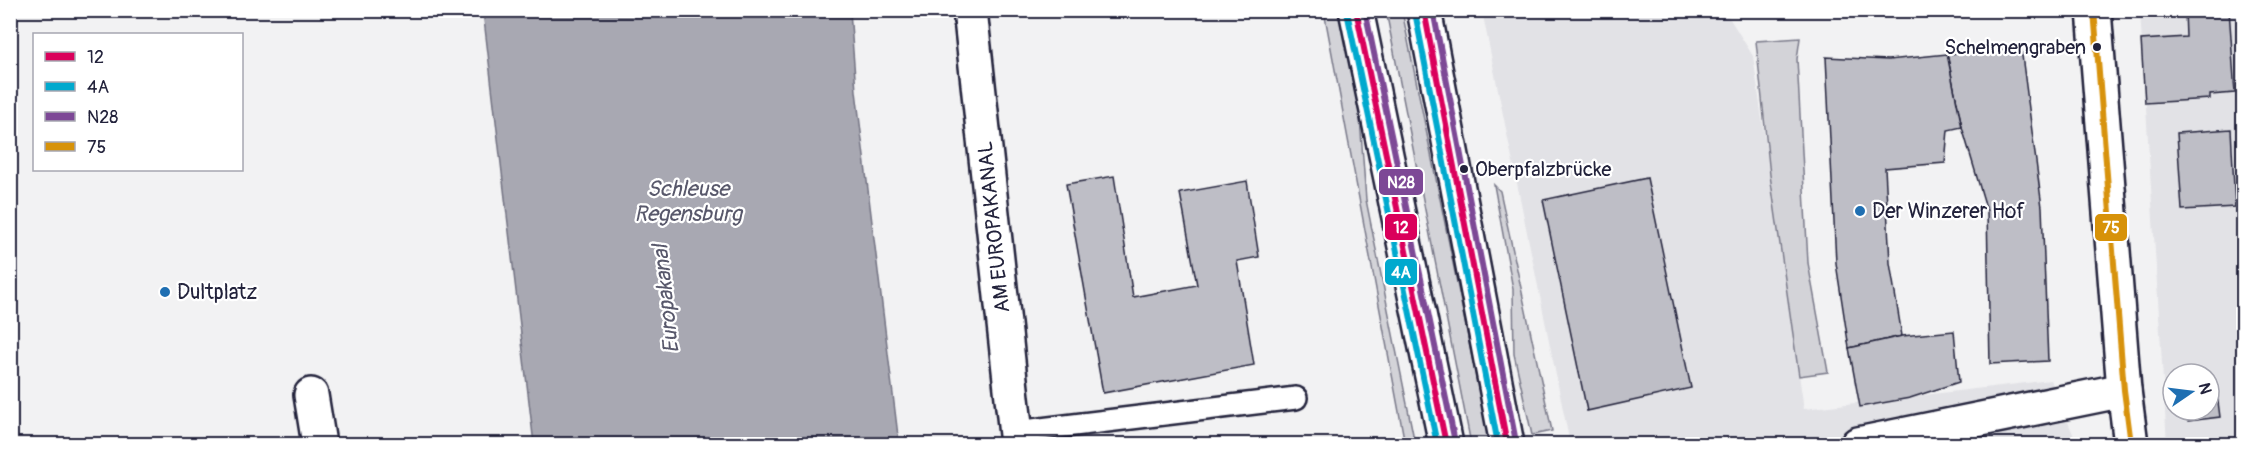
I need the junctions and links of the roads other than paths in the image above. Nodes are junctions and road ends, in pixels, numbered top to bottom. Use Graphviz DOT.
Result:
graph roads {
  1 [pos="970,10"];
  2 [pos="1356,10"];
  3 [pos="1424,10"];
  4 [pos="2094,10"];
  5 [pos="2124,390"];
  6 [pos="311,395"];
  7 [pos="1296,398"];
  8 [pos="1016,438"];
  9 [pos="319,444"];
  10 [pos="1446,444"];
  11 [pos="1507,444"];
  12 [pos="1858,444"];
  13 [pos="2130,444"];
  1 -- 8 [label="street, AM EUROPAKANAL"];
  2 -- 10 [label="street"];
  3 -- 11 [label="street"];
  4 -- 5 [label="street"];
  5 -- 12 [label="street"];
  5 -- 13 [label="street"];
  6 -- 9 [label="street"];
  7 -- 8 [label="lane"];
}
